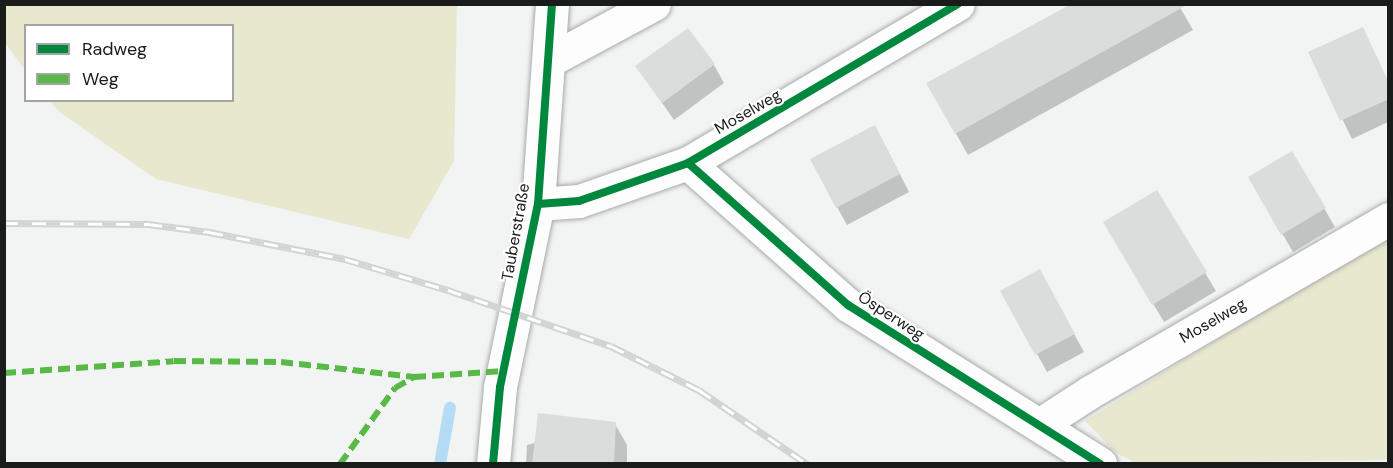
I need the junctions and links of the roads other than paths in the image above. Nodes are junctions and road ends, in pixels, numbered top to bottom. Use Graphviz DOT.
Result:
graph roads {
  1 [pos="552,4"];
  2 [pos="654,4"];
  3 [pos="958,4"];
  4 [pos="550,60"];
  5 [pos="688,163"];
  6 [pos="537,204"];
  7 [pos="1389,219"];
  8 [pos="1039,425"];
  9 [pos="493,464"];
  10 [pos="1100,464"];
  1 -- 4 [label="street, Tauberstraße"];
  2 -- 4 [label="street"];
  3 -- 5 [label="street, Moselweg"];
  4 -- 6 [label="street, Tauberstraße"];
  5 -- 6 [label="street, Moselweg"];
  5 -- 8 [label="street, Ösperweg"];
  6 -- 9 [label="street, Tauberstraße"];
  7 -- 8 [label="street, Moselweg"];
  8 -- 10 [label="street, Ösperweg"];
}
